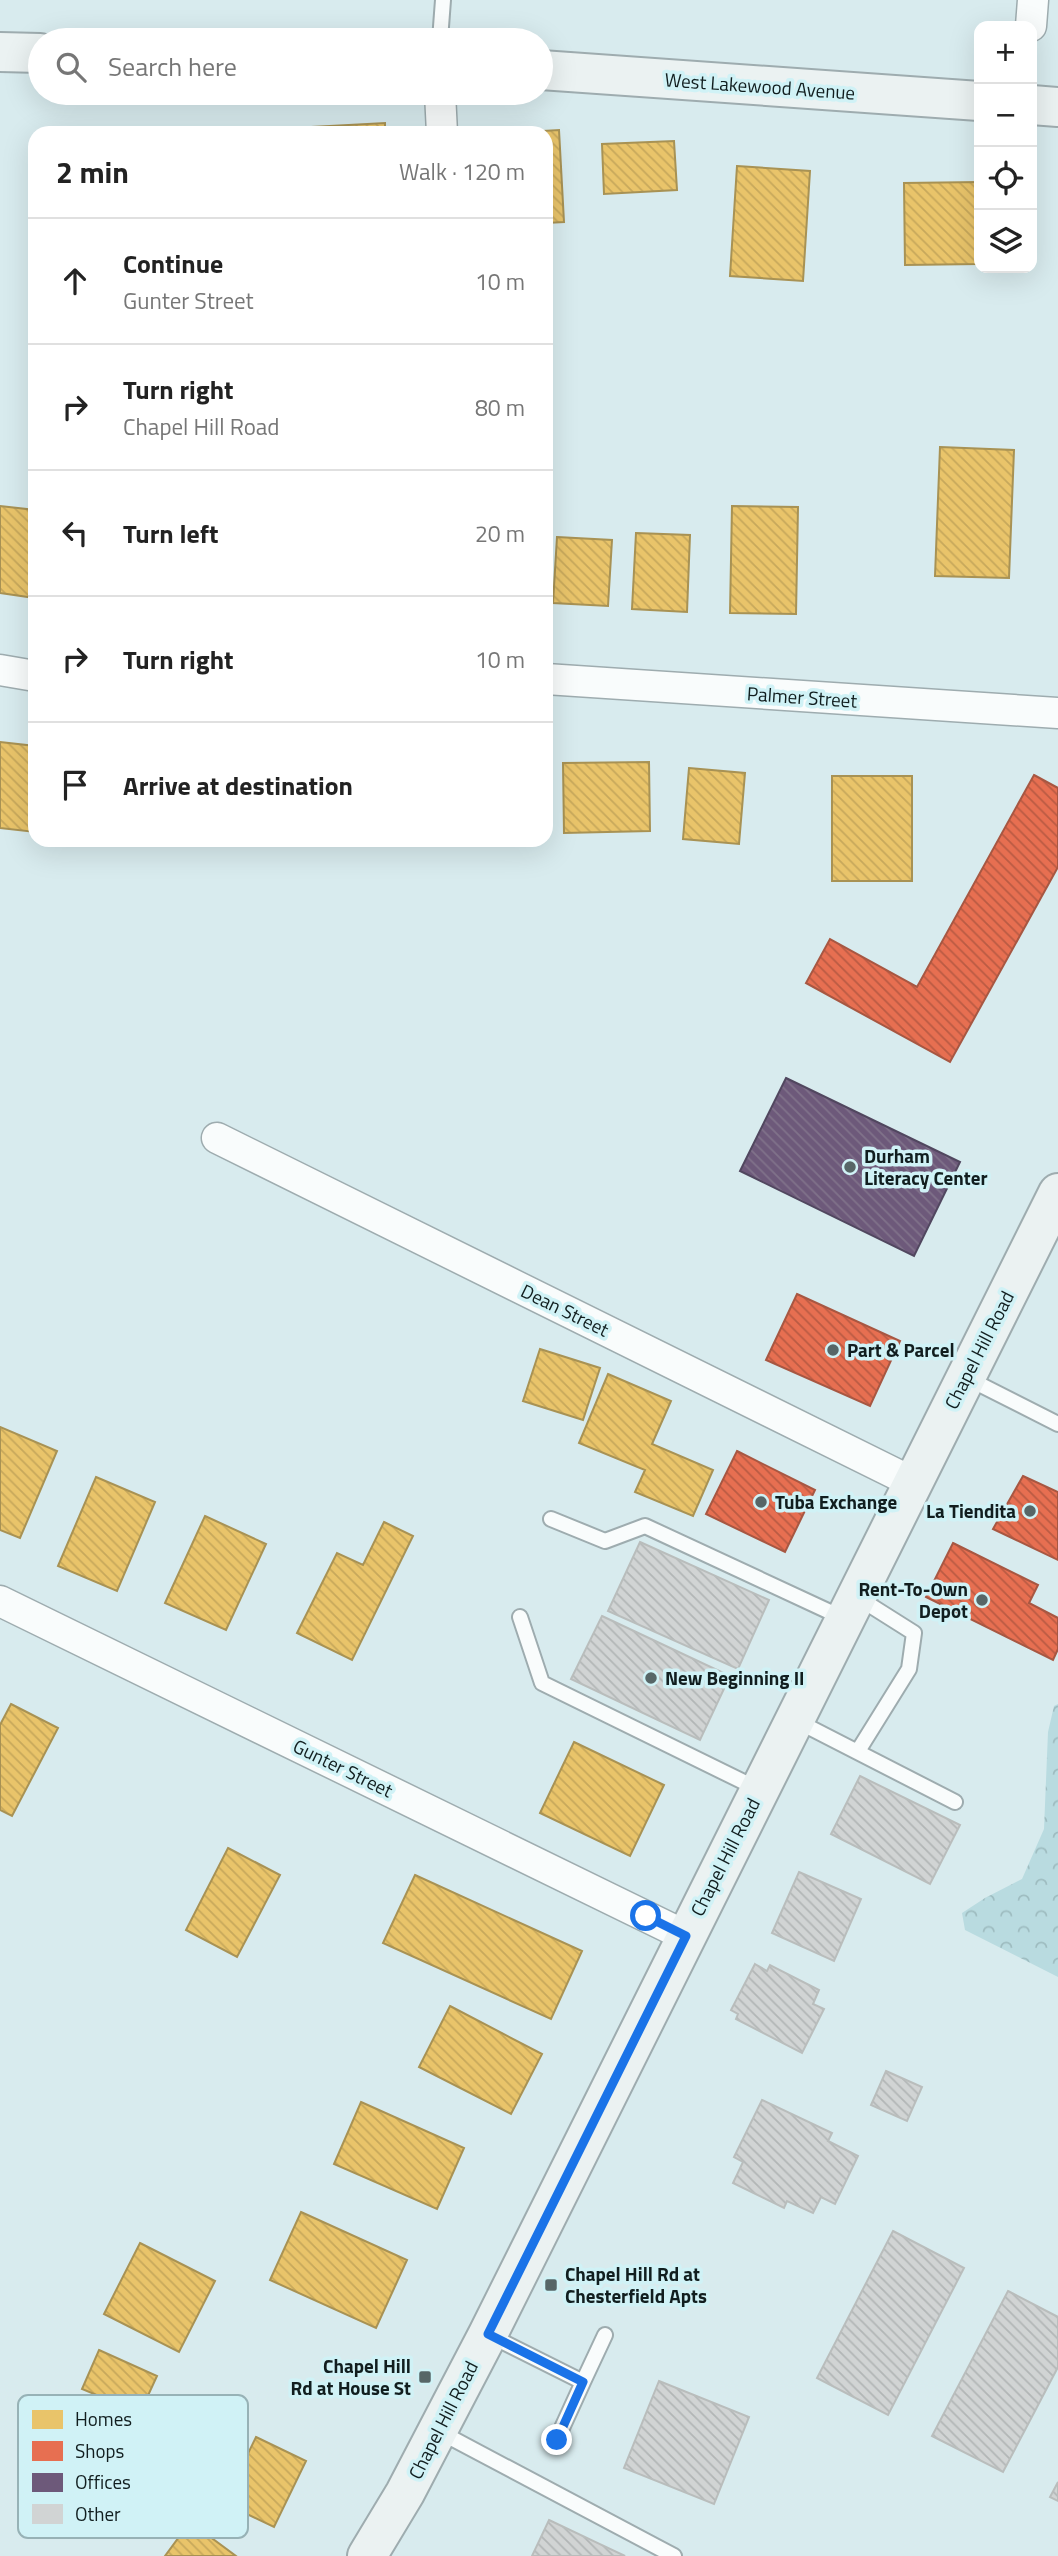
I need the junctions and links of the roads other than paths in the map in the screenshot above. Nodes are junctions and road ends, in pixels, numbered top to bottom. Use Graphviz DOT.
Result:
graph roads {
  1 [pos="443,0"];
  2 [pos="1033,0"];
  3 [pos="1031,21"];
  4 [pos="441,28"];
  5 [pos="0,52"];
  6 [pos="28,53"];
  7 [pos="553,71"];
  8 [pos="974,101"];
  9 [pos="441,105"];
  10 [pos="1037,105"];
  11 [pos="1058,107"];
  12 [pos="442,126"];
  13 [pos="0,670"];
  14 [pos="28,675"];
  15 [pos="553,679"];
  16 [pos="1058,713"];
  17 [pos="217,1138"];
  18 [pos="1058,1192"];
  19 [pos="966,1377"];
  20 [pos="1058,1424"];
  21 [pos="912,1482"];
  22 [pos="551,1519"];
  23 [pos="0,1601"];
  24 [pos="850,1608"];
  25 [pos="520,1617"];
  26 [pos="794,1720"];
  27 [pos="858,1751"];
  28 [pos="759,1789"];
  29 [pos="955,1802"];
  30 [pos="686,1936"];
  31 [pos="488,2334"];
  32 [pos="605,2335"];
  33 [pos="583,2382"];
  34 [pos="438,2431"];
  35 [pos="557,2440"];
  36 [pos="367,2556"];
  37 [pos="674,2556"];
  1 -- 4 [label="lane"];
  2 -- 3 [label="street"];
  5 -- 6 [label="street"];
  7 -- 8 [label="street, West Lakewood Avenue"];
  9 -- 12 [label="street"];
  10 -- 11 [label="street"];
  13 -- 14 [label="street"];
  15 -- 16 [label="street, Palmer Street"];
  17 -- 21 [label="street, Dean Street"];
  18 -- 19 [label="street, Chapel Hill Road"];
  19 -- 20 [label="lane"];
  19 -- 21 [label="street, Chapel Hill Road"];
  21 -- 24 [label="street, Chapel Hill Road"];
  22 -- 24 [label="lane"];
  23 -- 30 [label="street, Gunter Street"];
  24 -- 26 [label="street, Chapel Hill Road"];
  24 -- 27 [label="lane"];
  25 -- 28 [label="lane"];
  26 -- 27 [label="lane"];
  26 -- 28 [label="street, Chapel Hill Road"];
  27 -- 29 [label="lane"];
  28 -- 30 [label="street, Chapel Hill Road"];
  30 -- 31 [label="street, Chapel Hill Road"];
  31 -- 33 [label="lane"];
  31 -- 34 [label="street, Chapel Hill Road"];
  32 -- 33 [label="lane"];
  33 -- 35 [label="lane"];
  34 -- 36 [label="street, Chapel Hill Road"];
  34 -- 37 [label="lane"];
}
